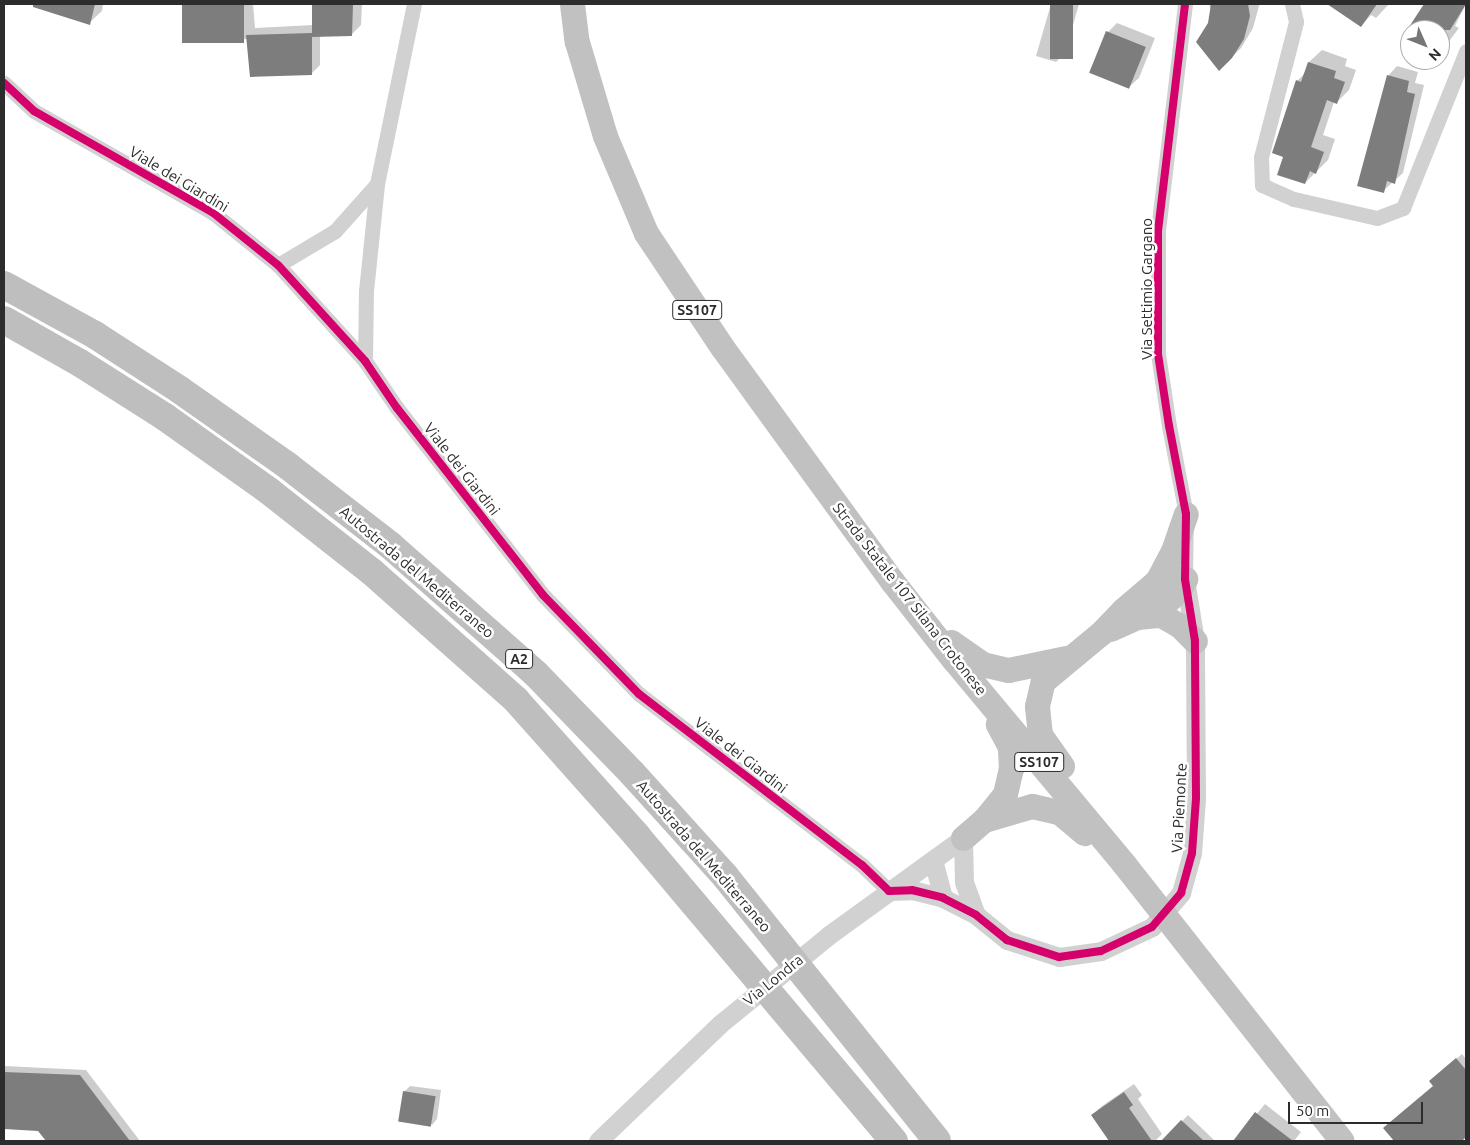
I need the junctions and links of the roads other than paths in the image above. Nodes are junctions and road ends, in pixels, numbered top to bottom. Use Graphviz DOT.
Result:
graph roads {
  1 [pos="414,4"];
  2 [pos="572,4"];
  3 [pos="1292,4"];
  4 [pos="1182,5"];
  5 [pos="1466,52"];
  6 [pos="4,83"];
  7 [pos="377,184"];
  8 [pos="278,265"];
  9 [pos="4,285"];
  10 [pos="4,320"];
  11 [pos="364,362"];
  12 [pos="1186,514"];
  13 [pos="1185,579"];
  14 [pos="892,581"];
  15 [pos="1157,581"];
  16 [pos="1137,617"];
  17 [pos="1101,633"];
  18 [pos="1195,641"];
  19 [pos="1071,657"];
  20 [pos="954,660"];
  21 [pos="984,820"];
  22 [pos="636,836"];
  23 [pos="963,838"];
  24 [pos="933,860"];
  25 [pos="1124,864"];
  26 [pos="964,882"];
  27 [pos="889,891"];
  28 [pos="1145,892"];
  29 [pos="943,898"];
  30 [pos="976,915"];
  31 [pos="598,1141"];
  32 [pos="870,1141"];
  33 [pos="894,1141"];
  34 [pos="937,1141"];
  35 [pos="1342,1141"];
  1 -- 7 [label="street"];
  2 -- 14 [label="highway, Strada Statale 107 Silana Crotonese / SS107"];
  3 -- 5 [label="street"];
  4 -- 12 [label="street, Via Settimio Gargano"];
  6 -- 8 [label="street, Viale dei Giardini"];
  7 -- 8 [label="street"];
  7 -- 11 [label="street"];
  8 -- 11 [label="street, Viale dei Giardini"];
  9 -- 34 [label="highway, Autostrada del Mediterraneo / A2"];
  10 -- 22 [label="highway, Autostrada del Mediterraneo / A2"];
  11 -- 27 [label="street, Viale dei Giardini"];
  12 -- 13 [label="street, Via Piemonte"];
  12 -- 15 [label="highway"];
  13 -- 15 [label="highway"];
  13 -- 16 [label="highway"];
  13 -- 18 [label="street, Via Piemonte"];
  14 -- 19 [label="highway"];
  14 -- 20 [label="highway, Strada Statale 107 Silana Crotonese / SS107"];
  15 -- 17 [label="highway"];
  16 -- 17 [label="highway"];
  16 -- 18 [label="highway"];
  17 -- 19 [label="highway"];
  18 -- 30 [label="street, Via Piemonte"];
  19 -- 25 [label="highway"];
  20 -- 21 [label="highway"];
  20 -- 25 [label="highway, Strada Statale 107 Silana Crotonese / SS107"];
  21 -- 23 [label="highway"];
  21 -- 28 [label="highway"];
  22 -- 32 [label="highway"];
  22 -- 33 [label="highway, Autostrada del Mediterraneo / A2"];
  23 -- 24 [label="street, Via Londra"];
  23 -- 26 [label="street"];
  24 -- 26 [label="street"];
  24 -- 27 [label="street, Via Londra"];
  24 -- 29 [label="street"];
  25 -- 28 [label="highway, Strada Statale 107 Silana Crotonese / SS107"];
  26 -- 30 [label="street"];
  27 -- 29 [label="street, Via Piemonte"];
  27 -- 31 [label="street, Via Londra"];
  28 -- 35 [label="highway, Strada Statale 107 Silana Crotonese / SS107"];
  29 -- 30 [label="street, Via Piemonte"];
}
